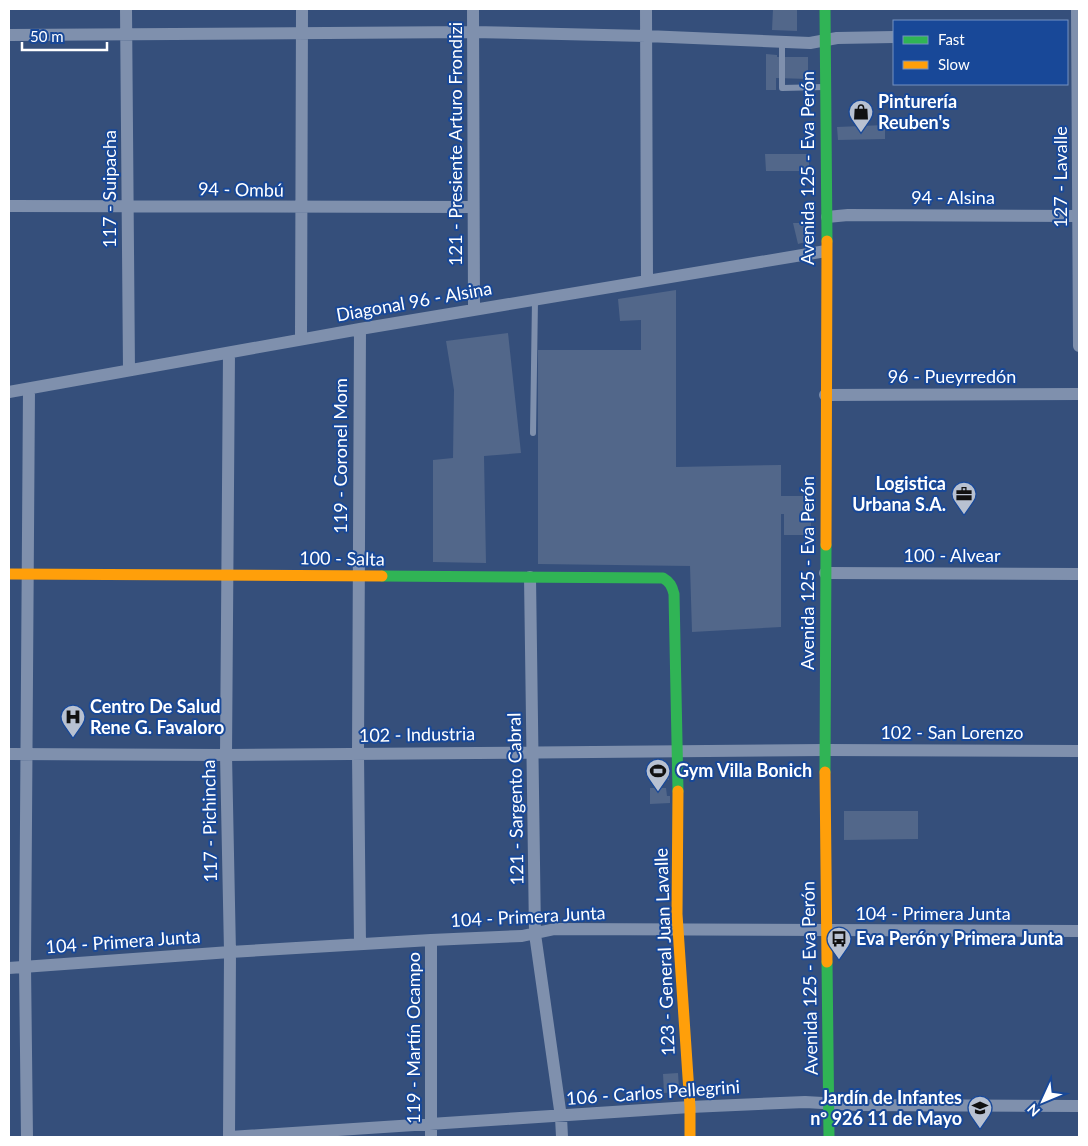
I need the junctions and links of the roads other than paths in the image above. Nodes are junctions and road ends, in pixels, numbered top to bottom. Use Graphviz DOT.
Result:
graph roads {
  1 [pos="126,9"];
  2 [pos="302,9"];
  3 [pos="473,9"];
  4 [pos="646,9"];
  5 [pos="825,9"];
  6 [pos="1077,9"];
  7 [pos="473,32"];
  8 [pos="302,33"];
  9 [pos="126,34"];
  10 [pos="9,35"];
  11 [pos="646,36"];
  12 [pos="1074,36"];
  13 [pos="893,37"];
  14 [pos="825,40"];
  15 [pos="782,43"];
  16 [pos="824,87"];
  17 [pos="9,206"];
  18 [pos="127,206"];
  19 [pos="473,207"];
  20 [pos="301,208"];
  21 [pos="1079,216"];
  22 [pos="827,217"];
  23 [pos="826,251"];
  24 [pos="647,280"];
  25 [pos="534,300"];
  26 [pos="474,310"];
  27 [pos="360,329"];
  28 [pos="302,340"];
  29 [pos="1079,346"];
  30 [pos="229,353"];
  31 [pos="129,370"];
  32 [pos="29,388"];
  33 [pos="9,392"];
  34 [pos="1079,394"];
  35 [pos="825,395"];
  36 [pos="533,432"];
  37 [pos="27,573"];
  38 [pos="826,573"];
  39 [pos="9,574"];
  40 [pos="1079,574"];
  41 [pos="227,575"];
  42 [pos="358,576"];
  43 [pos="530,577"];
  44 [pos="672,586"];
  45 [pos="825,750"];
  46 [pos="678,751"];
  47 [pos="1079,751"];
  48 [pos="532,752"];
  49 [pos="9,754"];
  50 [pos="27,754"];
  51 [pos="358,754"];
  52 [pos="226,755"];
  53 [pos="677,930"];
  54 [pos="827,931"];
  55 [pos="1079,932"];
  56 [pos="535,934"];
  57 [pos="431,940"];
  58 [pos="360,944"];
  59 [pos="230,952"];
  60 [pos="25,966"];
  61 [pos="9,968"];
  62 [pos="829,1103"];
  63 [pos="1079,1106"];
  64 [pos="690,1107"];
  65 [pos="561,1117"];
  66 [pos="431,1124"];
  67 [pos="27,1137"];
  68 [pos="230,1137"];
  69 [pos="431,1137"];
  70 [pos="562,1137"];
  71 [pos="690,1137"];
  72 [pos="829,1137"];
  1 -- 9 [label="street, 117 - Suipacha"];
  2 -- 8 [label="street"];
  3 -- 7 [label="street, 121 - Presiente Arturo Frondizi"];
  4 -- 11 [label="street"];
  5 -- 14 [label="street, Avenida 125 - Eva Perón"];
  6 -- 12 [label="street, 127 - Lavalle"];
  7 -- 8 [label="street"];
  7 -- 11 [label="street"];
  7 -- 19 [label="street, 121 - Presiente Arturo Frondizi"];
  8 -- 9 [label="street"];
  8 -- 20 [label="street"];
  9 -- 10 [label="street"];
  9 -- 18 [label="street, 117 - Suipacha"];
  11 -- 15 [label="street"];
  11 -- 24 [label="street"];
  12 -- 21 [label="street, 127 - Lavalle"];
  13 -- 14 [label="street"];
  14 -- 15 [label="street"];
  14 -- 16 [label="street, Avenida 125 - Eva Perón"];
  15 -- 16 [label="lane"];
  16 -- 22 [label="street, Avenida 125 - Eva Perón"];
  17 -- 18 [label="street, 94 - Ombú"];
  18 -- 20 [label="street, 94 - Ombú"];
  18 -- 31 [label="street, 117 - Suipacha"];
  19 -- 20 [label="street, 94 - Ombú"];
  19 -- 26 [label="street, 121 - Presiente Arturo Frondizi"];
  20 -- 28 [label="street"];
  21 -- 22 [label="street, 94 - Alsina"];
  21 -- 29 [label="street, 127 - Lavalle"];
  22 -- 23 [label="street, Avenida 125 - Eva Perón"];
  23 -- 24 [label="street, Diagonal 96 - Alsina"];
  23 -- 35 [label="street, Avenida 125 - Eva Perón"];
  24 -- 25 [label="street, Diagonal 96 - Alsina"];
  25 -- 26 [label="street, Diagonal 96 - Alsina"];
  25 -- 36 [label="lane"];
  26 -- 27 [label="street, Diagonal 96 - Alsina"];
  27 -- 28 [label="street, Diagonal 96 - Alsina"];
  27 -- 42 [label="street, 119 - Coronel Mom"];
  28 -- 30 [label="street, Diagonal 96 - Alsina"];
  30 -- 31 [label="street, Diagonal 96 - Alsina"];
  30 -- 41 [label="street, 117 - Pichincha"];
  31 -- 32 [label="street, Diagonal 96 - Alsina"];
  32 -- 33 [label="street, Diagonal 96 - Alsina"];
  32 -- 37 [label="street"];
  34 -- 35 [label="street, 96 - Pueyrredón"];
  35 -- 38 [label="street, Avenida 125 - Eva Perón"];
  37 -- 39 [label="street, 100 - Salta"];
  37 -- 41 [label="street, 100 - Salta"];
  37 -- 50 [label="street"];
  38 -- 40 [label="street, 100 - Alvear"];
  38 -- 45 [label="street, Avenida 125 - Eva Perón"];
  41 -- 42 [label="street, 100 - Salta"];
  41 -- 52 [label="street, 117 - Pichincha"];
  42 -- 43 [label="street, 100 - Salta"];
  42 -- 51 [label="street, 119 - Coronel Mom"];
  43 -- 44 [label="street, 100 - Salta"];
  43 -- 48 [label="street, 121 - Sargento Cabral"];
  44 -- 46 [label="street, 123 - General Juan Lavalle"];
  45 -- 46 [label="street, 102 - Industria"];
  45 -- 47 [label="street, 102 - San Lorenzo"];
  45 -- 54 [label="street, Avenida 125 - Eva Perón"];
  46 -- 48 [label="street, 102 - Industria"];
  46 -- 53 [label="street, 123 - General Juan Lavalle"];
  48 -- 51 [label="street, 102 - Industria"];
  48 -- 56 [label="street, 121 - Sargento Cabral"];
  49 -- 50 [label="street, 102 - Industria"];
  50 -- 52 [label="street, 102 - Industria"];
  50 -- 60 [label="street"];
  51 -- 52 [label="street, 102 - Industria"];
  51 -- 58 [label="street, 119 - Coronel Mom"];
  52 -- 59 [label="street, 117 - Pichincha"];
  53 -- 54 [label="street, 104 - Primera Junta"];
  53 -- 56 [label="street, 104 - Primera Junta"];
  53 -- 64 [label="street, 123 - General Juan Lavalle"];
  54 -- 55 [label="street, 104 - Primera Junta"];
  54 -- 62 [label="street, Avenida 125 - Eva Perón"];
  56 -- 57 [label="street, 104 - Primera Junta"];
  56 -- 65 [label="street, 121 - Sargento Cabral"];
  57 -- 58 [label="street, 104 - Primera Junta"];
  57 -- 66 [label="street, 119 - Martín Ocampo"];
  58 -- 59 [label="street, 104 - Primera Junta"];
  59 -- 60 [label="street, 104 - Primera Junta"];
  59 -- 68 [label="street, 117 - Pichincha"];
  60 -- 61 [label="street, 104 - Primera Junta"];
  60 -- 67 [label="street"];
  62 -- 63 [label="street, 106 - Carlos Pellegrini"];
  62 -- 64 [label="street, 106 - Carlos Pellegrini"];
  62 -- 72 [label="street, Avenida 125 - Eva Perón"];
  64 -- 65 [label="street, 106 - Carlos Pellegrini"];
  64 -- 71 [label="street, 123 - General Juan Lavalle"];
  65 -- 66 [label="street, 106 - Carlos Pellegrini"];
  65 -- 70 [label="street, 121 - Sargento Cabral"];
  66 -- 68 [label="street, 106 - Carlos Pellegrini"];
  66 -- 69 [label="street, 119 - Martín Ocampo"];
}
